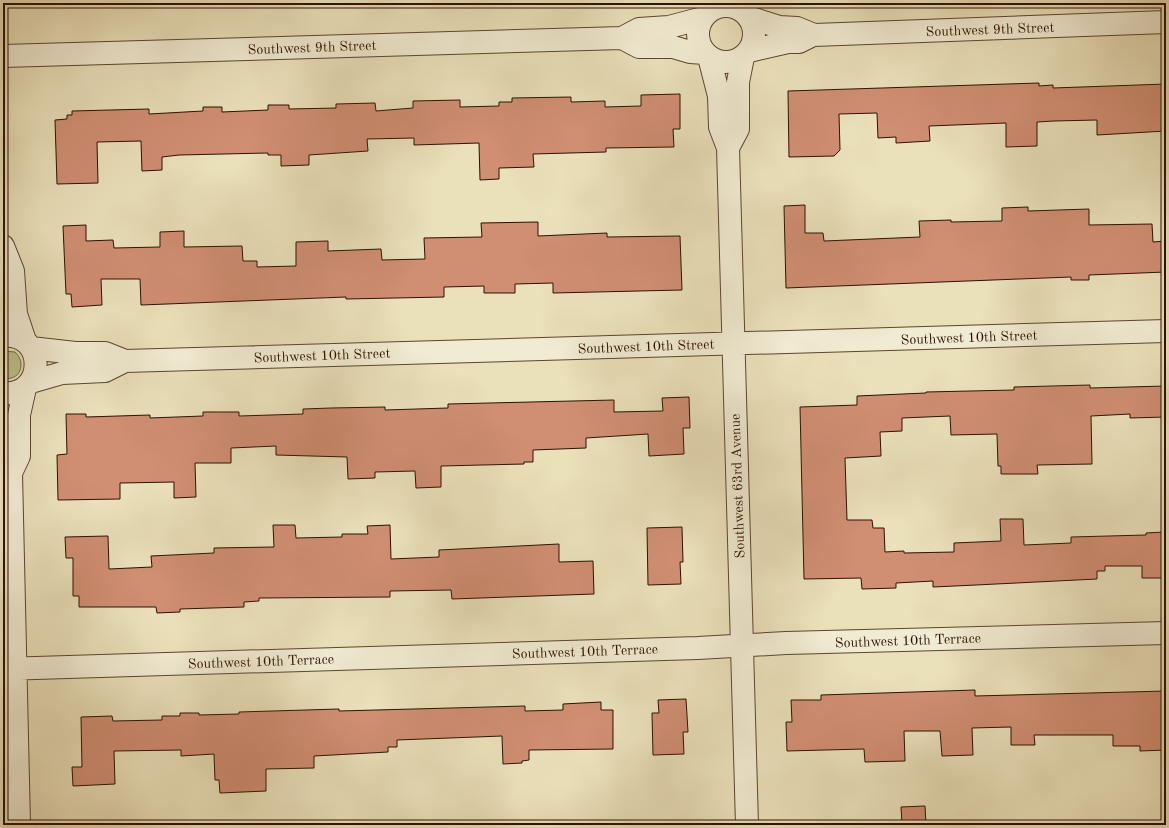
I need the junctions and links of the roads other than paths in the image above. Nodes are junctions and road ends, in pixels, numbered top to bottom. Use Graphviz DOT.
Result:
graph roads {
  1 [pos="707,11"];
  2 [pos="745,11"];
  3 [pos="1166,22"];
  4 [pos="814,34"];
  5 [pos="622,38"];
  6 [pos="707,54"];
  7 [pos="746,54"];
  8 [pos="3,56"];
  9 [pos="728,148"];
  10 [pos="3,234"];
  11 [pos="3,247"];
  12 [pos="1166,331"];
  13 [pos="3,336"];
  14 [pos="733,344"];
  15 [pos="28,345"];
  16 [pos="125,361"];
  17 [pos="28,385"];
  18 [pos="3,393"];
  19 [pos="7,465"];
  20 [pos="1166,633"];
  21 [pos="742,645"];
  22 [pos="9,669"];
  23 [pos="19,825"];
  24 [pos="747,825"];
  1 -- 2 [label="street"];
  1 -- 5 [label="street, Southwest 9th Street"];
  1 -- 6 [label="street"];
  2 -- 4 [label="street, Southwest 9th Street"];
  2 -- 7 [label="street"];
  3 -- 4 [label="street, Southwest 9th Street"];
  4 -- 7 [label="street, Southwest 9th Street"];
  5 -- 6 [label="street, Southwest 9th Street"];
  5 -- 8 [label="street, Southwest 9th Street"];
  6 -- 7 [label="street"];
  6 -- 9 [label="street, Southwest 63rd Avenue"];
  7 -- 9 [label="street, Southwest 63rd Avenue"];
  9 -- 14 [label="street, Southwest 63rd Avenue"];
  10 -- 11 [label="street"];
  11 -- 15 [label="street"];
  12 -- 14 [label="street, Southwest 10th Street"];
  13 -- 15 [label="street, Southwest 10th Street"];
  14 -- 16 [label="street, Southwest 10th Street"];
  14 -- 21 [label="street, Southwest 63rd Avenue"];
  15 -- 16 [label="street, Southwest 10th Street"];
  15 -- 17 [label="street"];
  16 -- 17 [label="street, Southwest 10th Street"];
  17 -- 18 [label="street, Southwest 10th Street"];
  17 -- 19 [label="street"];
  19 -- 22 [label="street"];
  20 -- 21 [label="street, Southwest 10th Terrace"];
  21 -- 22 [label="street, Southwest 10th Terrace"];
  21 -- 24 [label="street, Southwest 63rd Avenue"];
  22 -- 23 [label="street"];
}
